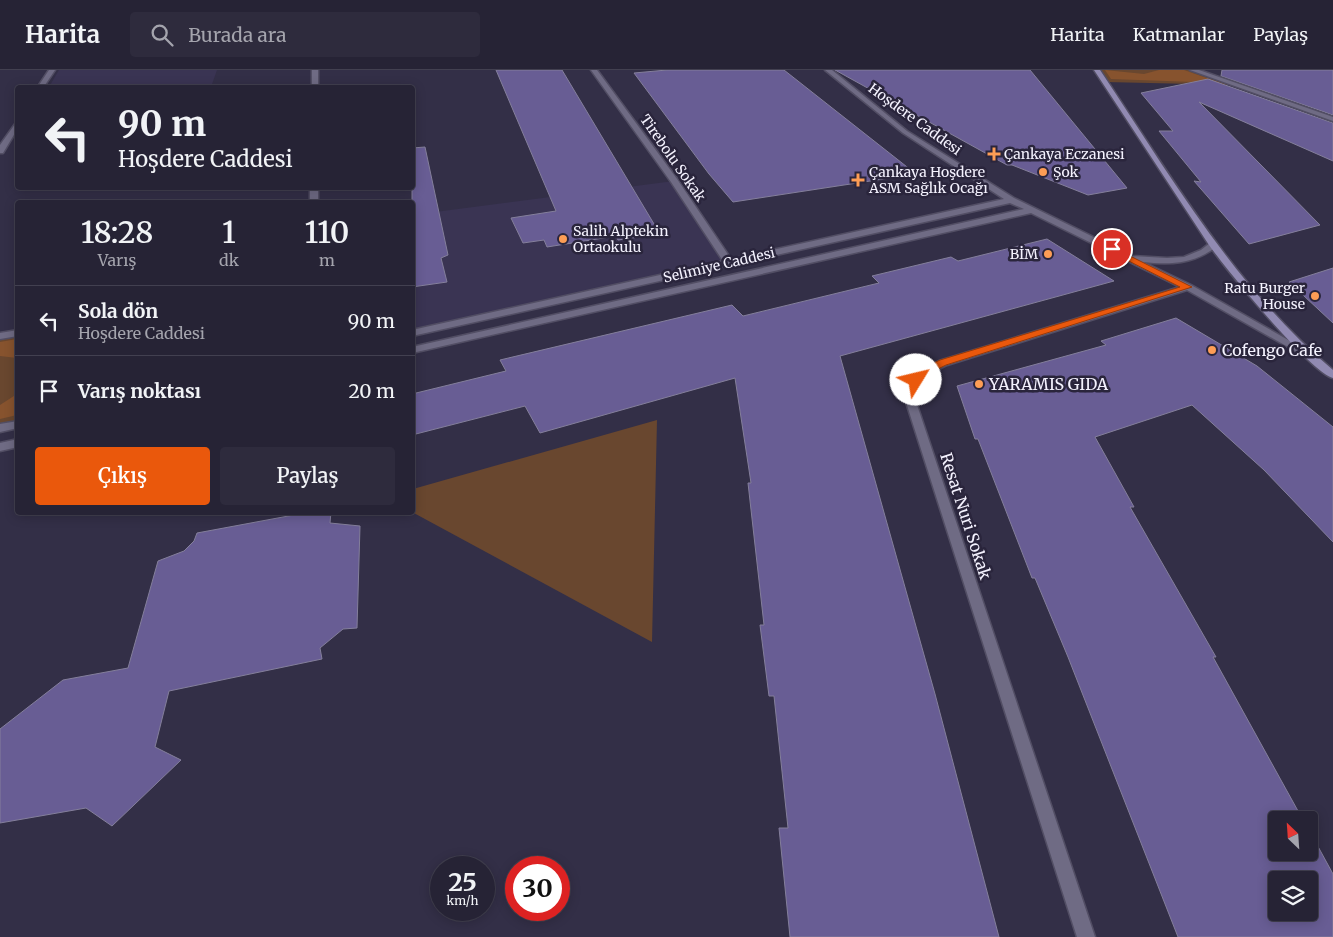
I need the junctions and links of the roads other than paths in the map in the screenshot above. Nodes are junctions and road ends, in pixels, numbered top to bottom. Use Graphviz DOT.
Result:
graph roads {
  1 [pos="52,70"];
  2 [pos="315,70"];
  3 [pos="594,70"];
  4 [pos="828,70"];
  5 [pos="1097,70"];
  6 [pos="1193,70"];
  7 [pos="42,85"];
  8 [pos="315,85"];
  9 [pos="1333,119"];
  10 [pos="15,127"];
  11 [pos="0,151"];
  12 [pos="1010,200"];
  13 [pos="1032,210"];
  14 [pos="1213,245"];
  15 [pos="1128,257"];
  16 [pos="729,262"];
  17 [pos="1188,287"];
  18 [pos="415,332"];
  19 [pos="15,334"];
  20 [pos="0,336"];
  21 [pos="415,349"];
  22 [pos="1308,354"];
  23 [pos="1333,375"];
  24 [pos="15,425"];
  25 [pos="0,428"];
  26 [pos="15,444"];
  27 [pos="0,447"];
  28 [pos="1086,937"];
  1 -- 7 [label="street"];
  2 -- 8 [label="street"];
  3 -- 16 [label="street, Tirebolu Sokak"];
  4 -- 12 [label="street, Hoşdere Caddesi"];
  5 -- 14 [label="main road"];
  6 -- 9 [label="street"];
  10 -- 11 [label="street"];
  12 -- 13 [label="street, Hoşdere Caddesi"];
  12 -- 16 [label="street, Selimiye Caddesi"];
  13 -- 15 [label="street, Hoşdere Caddesi"];
  13 -- 21 [label="street, Selimiye Caddesi"];
  14 -- 15 [label="street"];
  14 -- 22 [label="main road"];
  15 -- 17 [label="street, Hoşdere Caddesi"];
  16 -- 18 [label="street, Selimiye Caddesi"];
  17 -- 22 [label="street, Hoşdere Caddesi"];
  17 -- 28 [label="street, Resat Nuri Sokak"];
  19 -- 20 [label="street"];
  22 -- 23 [label="main road"];
  24 -- 25 [label="street"];
  26 -- 27 [label="street"];
}
